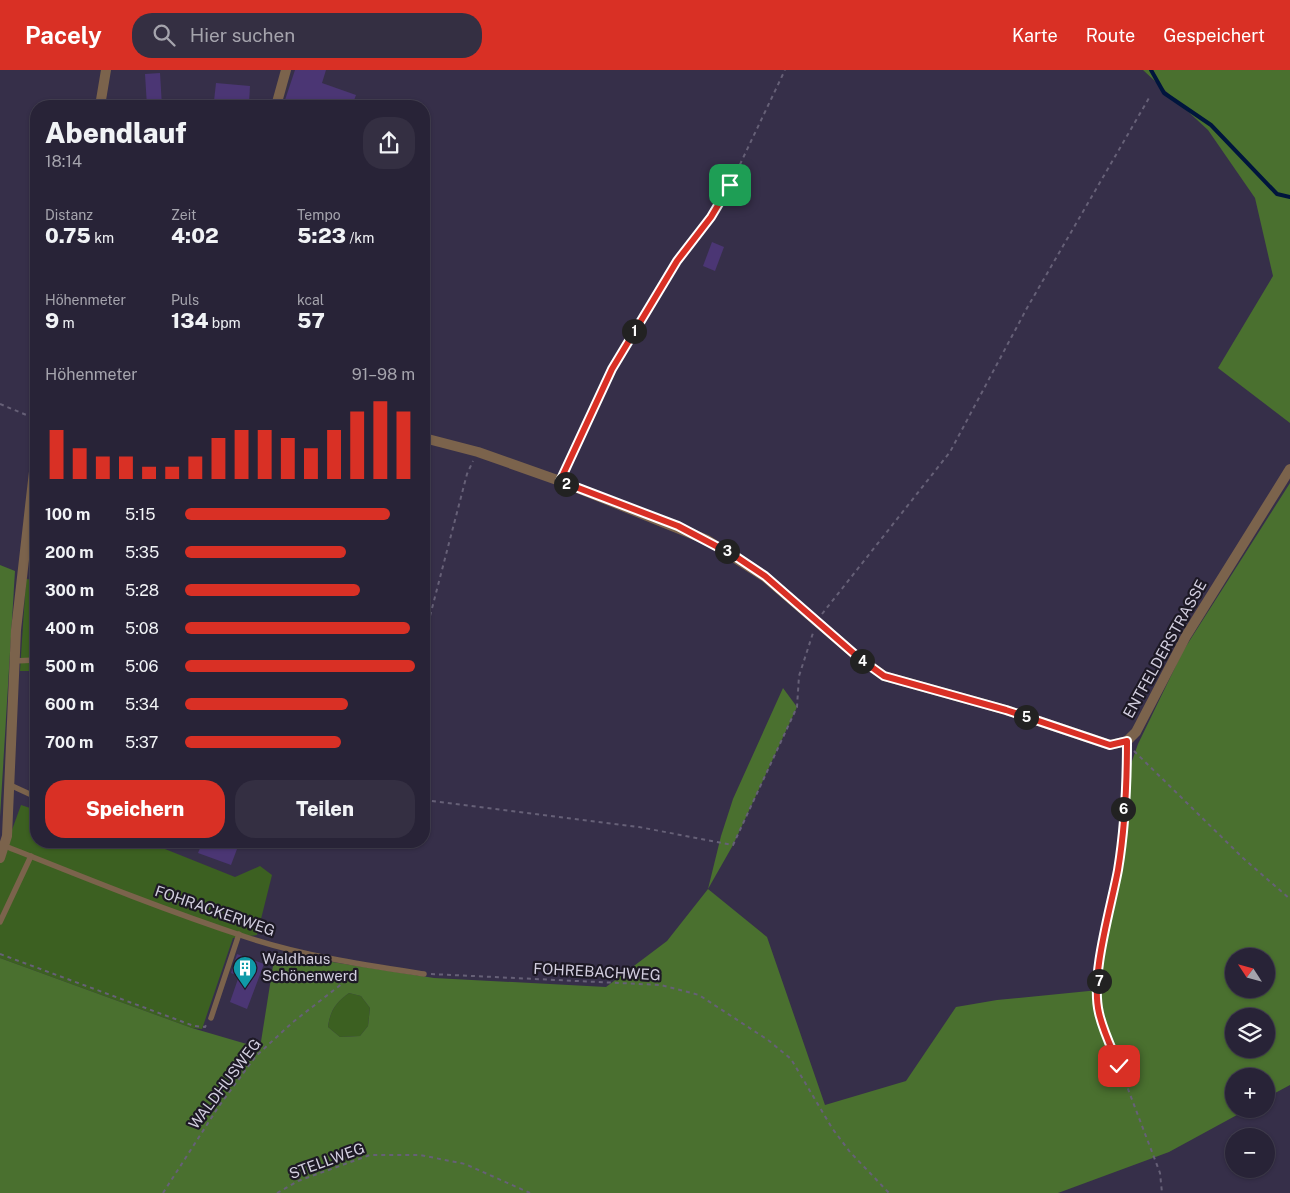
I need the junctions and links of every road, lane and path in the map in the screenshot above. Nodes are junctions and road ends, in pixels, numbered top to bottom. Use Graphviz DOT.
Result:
graph roads {
  1 [pos="106,70"];
  2 [pos="286,70"];
  3 [pos="785,70"];
  4 [pos="1149,98"];
  5 [pos="101,100"];
  6 [pos="278,100"];
  7 [pos="730,185"];
  8 [pos="0,404"];
  9 [pos="30,416"];
  10 [pos="430,440"];
  11 [pos="1290,469"];
  12 [pos="467,474"];
  13 [pos="560,481"];
  14 [pos="30,507"];
  15 [pos="430,616"];
  16 [pos="817,621"];
  17 [pos="809,646"];
  18 [pos="30,660"];
  19 [pos="14,661"];
  20 [pos="1127,741"];
  21 [pos="10,785"];
  22 [pos="30,794"];
  23 [pos="430,801"];
  24 [pos="5,846"];
  25 [pos="30,856"];
  26 [pos="0,858"];
  27 [pos="1290,899"];
  28 [pos="0,922"];
  29 [pos="239,934"];
  30 [pos="0,954"];
  31 [pos="367,965"];
  32 [pos="424,974"];
  33 [pos="210,1018"];
  34 [pos="162,1193"];
  35 [pos="277,1193"];
  36 [pos="530,1193"];
  37 [pos="889,1193"];
  38 [pos="1162,1193"];
  1 -- 5 [label="street"];
  2 -- 6 [label="street"];
  3 -- 7 [label="path"];
  4 -- 16 [label="path"];
  7 -- 13 [label="lane"];
  8 -- 9 [label="path"];
  10 -- 13 [label="street, ENTFELDERSTRASSE"];
  11 -- 20 [label="street, ENTFELDERSTRASSE"];
  12 -- 15 [label="path"];
  13 -- 16 [label="street, ENTFELDERSTRASSE"];
  14 -- 19 [label="street"];
  16 -- 20 [label="street, ENTFELDERSTRASSE"];
  17 -- 23 [label="path"];
  18 -- 19 [label="lane"];
  19 -- 21 [label="street"];
  20 -- 27 [label="path"];
  20 -- 38 [label="path"];
  21 -- 22 [label="lane"];
  21 -- 24 [label="street"];
  24 -- 25 [label="lane, FOHRACKERWEG"];
  24 -- 26 [label="street"];
  25 -- 28 [label="lane"];
  25 -- 29 [label="lane, FOHRACKERWEG"];
  29 -- 31 [label="lane, FOHRACKERWEG"];
  29 -- 33 [label="lane"];
  30 -- 33 [label="path"];
  31 -- 32 [label="lane, FOHRACKERWEG"];
  31 -- 34 [label="path, WALDHUSWEG"];
  32 -- 37 [label="path, FOHREBACHWEG"];
  35 -- 36 [label="path, STELLWEG"];
}
